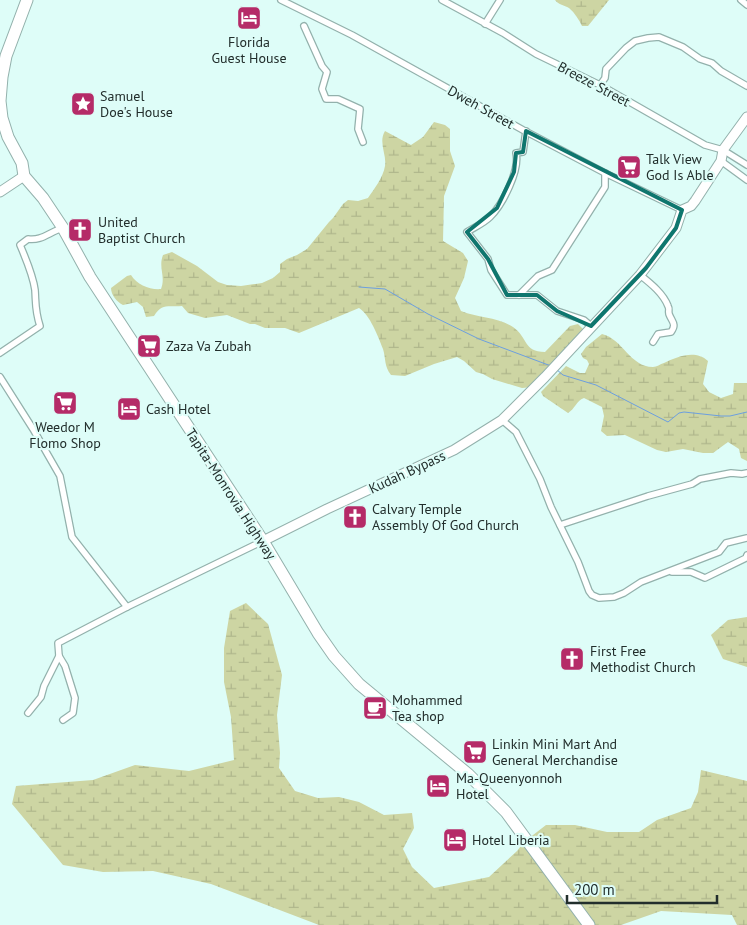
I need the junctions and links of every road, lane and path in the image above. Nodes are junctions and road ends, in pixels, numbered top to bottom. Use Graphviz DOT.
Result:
graph roads {
  1 [pos="27,0"];
  2 [pos="282,0"];
  3 [pos="442,0"];
  4 [pos="500,0"];
  5 [pos="741,0"];
  6 [pos="747,5"];
  7 [pos="485,24"];
  8 [pos="304,26"];
  9 [pos="600,85"];
  10 [pos="747,86"];
  11 [pos="747,118"];
  12 [pos="526,132"];
  13 [pos="363,142"];
  14 [pos="723,150"];
  15 [pos="721,161"];
  16 [pos="747,165"];
  17 [pos="604,173"];
  18 [pos="24,176"];
  19 [pos="747,180"];
  20 [pos="0,192"];
  21 [pos="682,210"];
  22 [pos="63,228"];
  23 [pos="640,275"];
  24 [pos="519,295"];
  25 [pos="591,326"];
  26 [pos="653,342"];
  27 [pos="0,353"];
  28 [pos="0,377"];
  29 [pos="502,420"];
  30 [pos="747,473"];
  31 [pos="560,525"];
  32 [pos="747,538"];
  33 [pos="263,541"];
  34 [pos="747,556"];
  35 [pos="668,572"];
  36 [pos="127,607"];
  37 [pos="59,656"];
  38 [pos="28,713"];
  39 [pos="63,720"];
  40 [pos="590,925"];
  1 -- 18 [label="highway, Tapita-Monrovia Highway"];
  2 -- 12 [label="street, Dweh Street"];
  3 -- 7 [label="street, Breeze Street"];
  4 -- 7 [label="street"];
  5 -- 6 [label="street"];
  7 -- 9 [label="street, Breeze Street"];
  8 -- 13 [label="street"];
  9 -- 10 [label="street"];
  9 -- 14 [label="street, Breeze Street"];
  11 -- 14 [label="street, Kudah Bypass"];
  12 -- 17 [label="street, Dweh Street"];
  12 -- 24 [label="street"];
  14 -- 15 [label="street, Kudah Bypass"];
  14 -- 16 [label="street, Breeze Street"];
  15 -- 19 [label="street"];
  15 -- 21 [label="street, Kudah Bypass"];
  17 -- 21 [label="street, Dweh Street"];
  17 -- 24 [label="street"];
  18 -- 20 [label="street"];
  18 -- 22 [label="highway, Tapita-Monrovia Highway"];
  21 -- 23 [label="street, Kudah Bypass"];
  22 -- 27 [label="street"];
  22 -- 33 [label="highway, Tapita-Monrovia Highway"];
  23 -- 25 [label="street, Kudah Bypass"];
  23 -- 26 [label="street"];
  24 -- 25 [label="street"];
  25 -- 29 [label="street, Kudah Bypass"];
  28 -- 36 [label="street"];
  29 -- 31 [label="street"];
  29 -- 33 [label="street, Kudah Bypass"];
  30 -- 31 [label="street"];
  31 -- 35 [label="street"];
  32 -- 35 [label="street"];
  33 -- 36 [label="street, Kudah Bypass"];
  33 -- 40 [label="highway, Tapita-Monrovia Highway"];
  34 -- 35 [label="street"];
  36 -- 37 [label="street, Kudah Bypass"];
  37 -- 38 [label="street"];
  37 -- 39 [label="street"];
}
